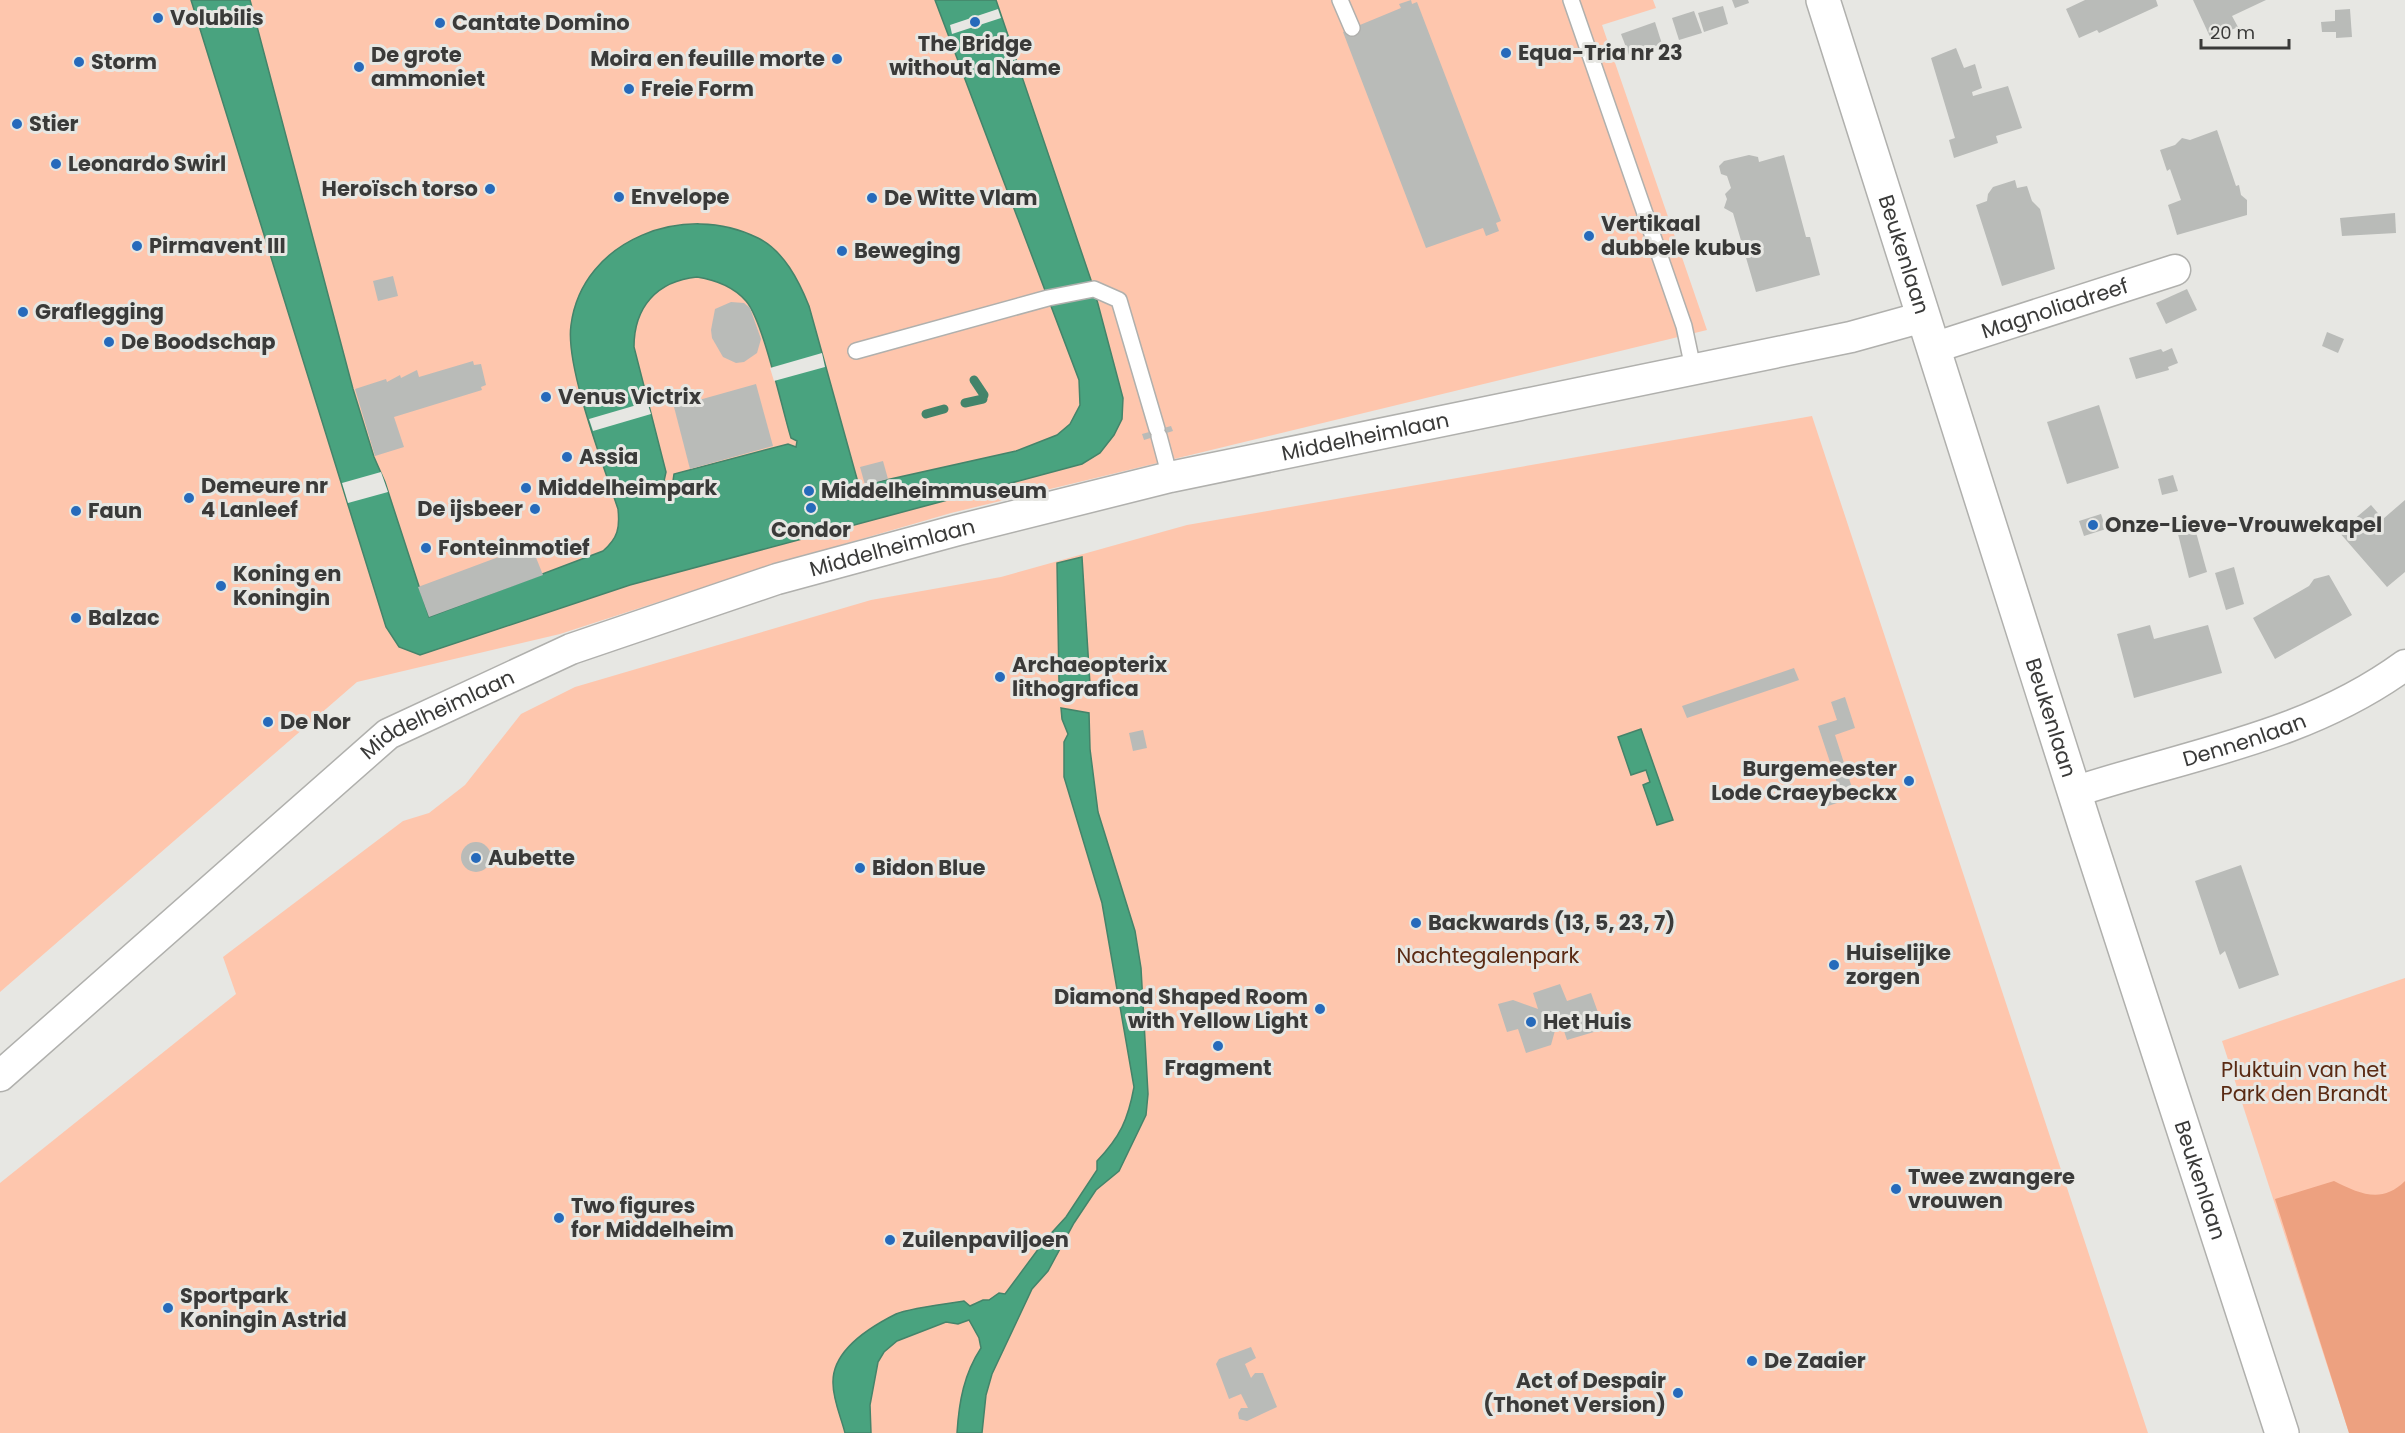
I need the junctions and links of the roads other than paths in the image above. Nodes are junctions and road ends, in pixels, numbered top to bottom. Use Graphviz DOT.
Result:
graph roads {
  1 [pos="1340,0"];
  2 [pos="1570,0"];
  3 [pos="1823,0"];
  4 [pos="1352,28"];
  5 [pos="2175,270"];
  6 [pos="1923,317"];
  7 [pos="1934,348"];
  8 [pos="856,351"];
  9 [pos="1693,368"];
  10 [pos="1170,477"];
  11 [pos="2405,665"];
  12 [pos="2074,792"];
  13 [pos="0,1076"];
  14 [pos="2282,1433"];
  1 -- 4 [label="lane"];
  2 -- 9 [label="lane"];
  3 -- 6 [label="street, Beukenlaan"];
  5 -- 7 [label="street, Magnoliadreef"];
  6 -- 7 [label="street, Beukenlaan"];
  6 -- 9 [label="street, Middelheimlaan"];
  7 -- 12 [label="street, Beukenlaan"];
  8 -- 10 [label="lane"];
  9 -- 10 [label="street, Middelheimlaan"];
  10 -- 13 [label="street, Middelheimlaan"];
  11 -- 12 [label="street, Dennenlaan"];
  12 -- 14 [label="street, Beukenlaan"];
}
